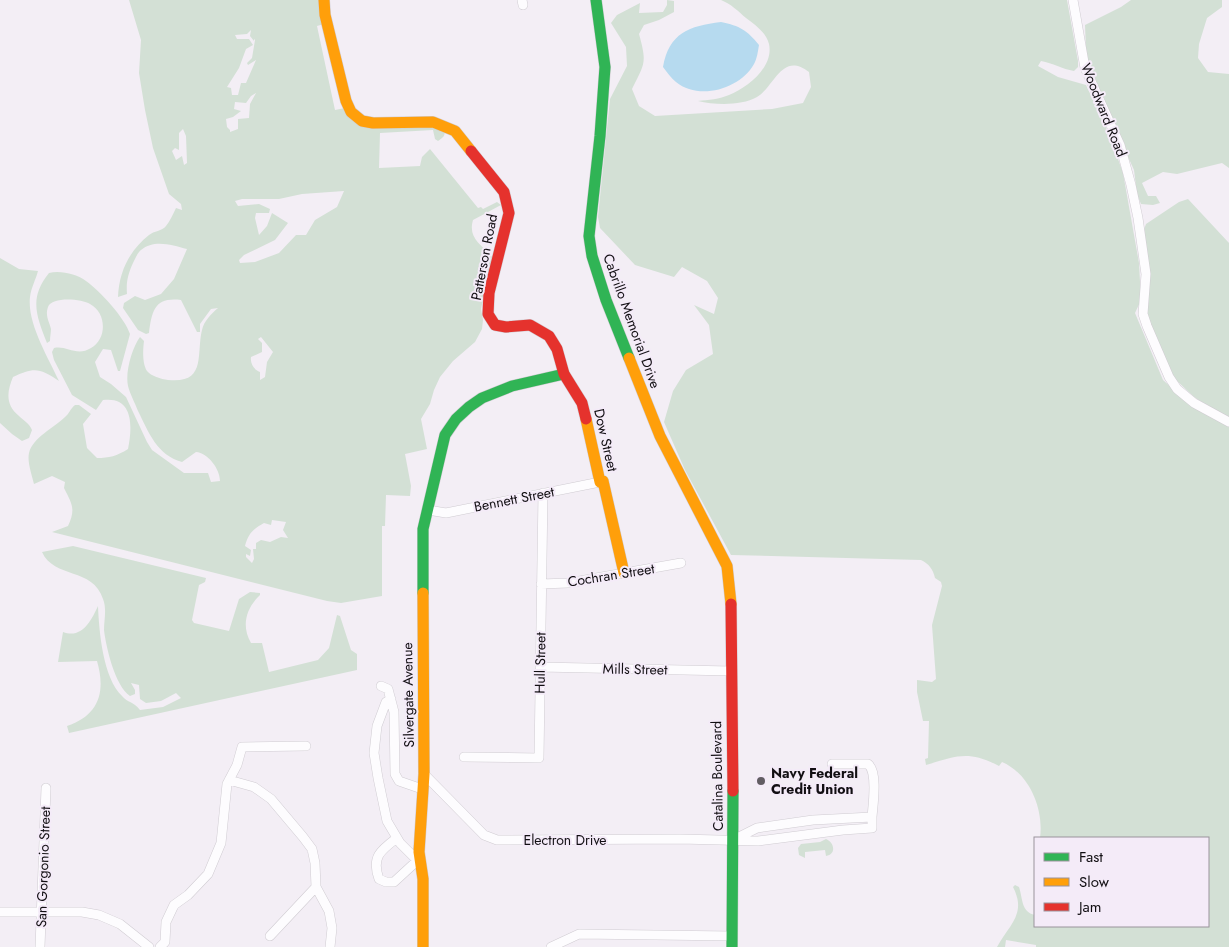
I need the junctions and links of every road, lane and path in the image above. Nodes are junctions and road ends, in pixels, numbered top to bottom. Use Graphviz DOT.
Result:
graph roads {
  1 [pos="324,0"];
  2 [pos="596,0"];
  3 [pos="1074,0"];
  4 [pos="530,325"];
  5 [pos="564,374"];
  6 [pos="1229,422"];
  7 [pos="600,482"];
  8 [pos="543,493"];
  9 [pos="428,510"];
  10 [pos="681,563"];
  11 [pos="624,573"];
  12 [pos="541,584"];
  13 [pos="732,604"];
  14 [pos="540,667"];
  15 [pos="731,670"];
  16 [pos="381,686"];
  17 [pos="391,699"];
  18 [pos="306,746"];
  19 [pos="464,758"];
  20 [pos="832,764"];
  21 [pos="424,774"];
  22 [pos="229,780"];
  23 [pos="46,788"];
  24 [pos="422,788"];
  25 [pos="872,817"];
  26 [pos="397,838"];
  27 [pos="733,840"];
  28 [pos="420,861"];
  29 [pos="316,888"];
  30 [pos="0,912"];
  31 [pos="40,913"];
  32 [pos="270,936"];
  33 [pos="732,942"];
  34 [pos="40,947"];
  35 [pos="149,947"];
  36 [pos="160,947"];
  37 [pos="330,947"];
  38 [pos="423,947"];
  39 [pos="551,947"];
  1 -- 4 [label="street, Patterson Road"];
  2 -- 13 [label="street, Cabrillo Memorial Drive"];
  3 -- 6 [label="street, Woodward Road"];
  4 -- 5 [label="street, Dow Street"];
  5 -- 7 [label="street, Dow Street"];
  5 -- 9 [label="street, Silvergate Avenue"];
  7 -- 8 [label="street, Bennett Street"];
  7 -- 11 [label="street, Dow Street"];
  8 -- 9 [label="street, Bennett Street"];
  8 -- 12 [label="street, Hull Street"];
  9 -- 21 [label="street, Silvergate Avenue"];
  10 -- 11 [label="street, Cochran Street"];
  11 -- 12 [label="street, Cochran Street"];
  12 -- 14 [label="street, Hull Street"];
  13 -- 15 [label="street, Catalina Boulevard"];
  14 -- 15 [label="street, Mills Street"];
  14 -- 19 [label="street, Hull Street"];
  15 -- 27 [label="street, Catalina Boulevard"];
  16 -- 17 [label="street"];
  17 -- 24 [label="street"];
  17 -- 26 [label="street"];
  18 -- 22 [label="street"];
  20 -- 25 [label="street"];
  21 -- 24 [label="street, Silvergate Avenue"];
  21 -- 27 [label="street, Electron Drive"];
  22 -- 29 [label="street"];
  22 -- 36 [label="street"];
  23 -- 31 [label="street, San Gorgonio Street"];
  24 -- 28 [label="street, Silvergate Avenue"];
  25 -- 27 [label="street, Electron Drive"];
  25 -- 27 [label="street, Electron Drive"];
  26 -- 28 [label="street"];
  26 -- 28 [label="street"];
  27 -- 33 [label="street, Catalina Boulevard"];
  28 -- 38 [label="street, Silvergate Avenue"];
  29 -- 32 [label="street"];
  29 -- 37 [label="street"];
  30 -- 31 [label="street"];
  31 -- 34 [label="street, San Gorgonio Street"];
  31 -- 35 [label="street"];
  33 -- 39 [label="street"];
}
